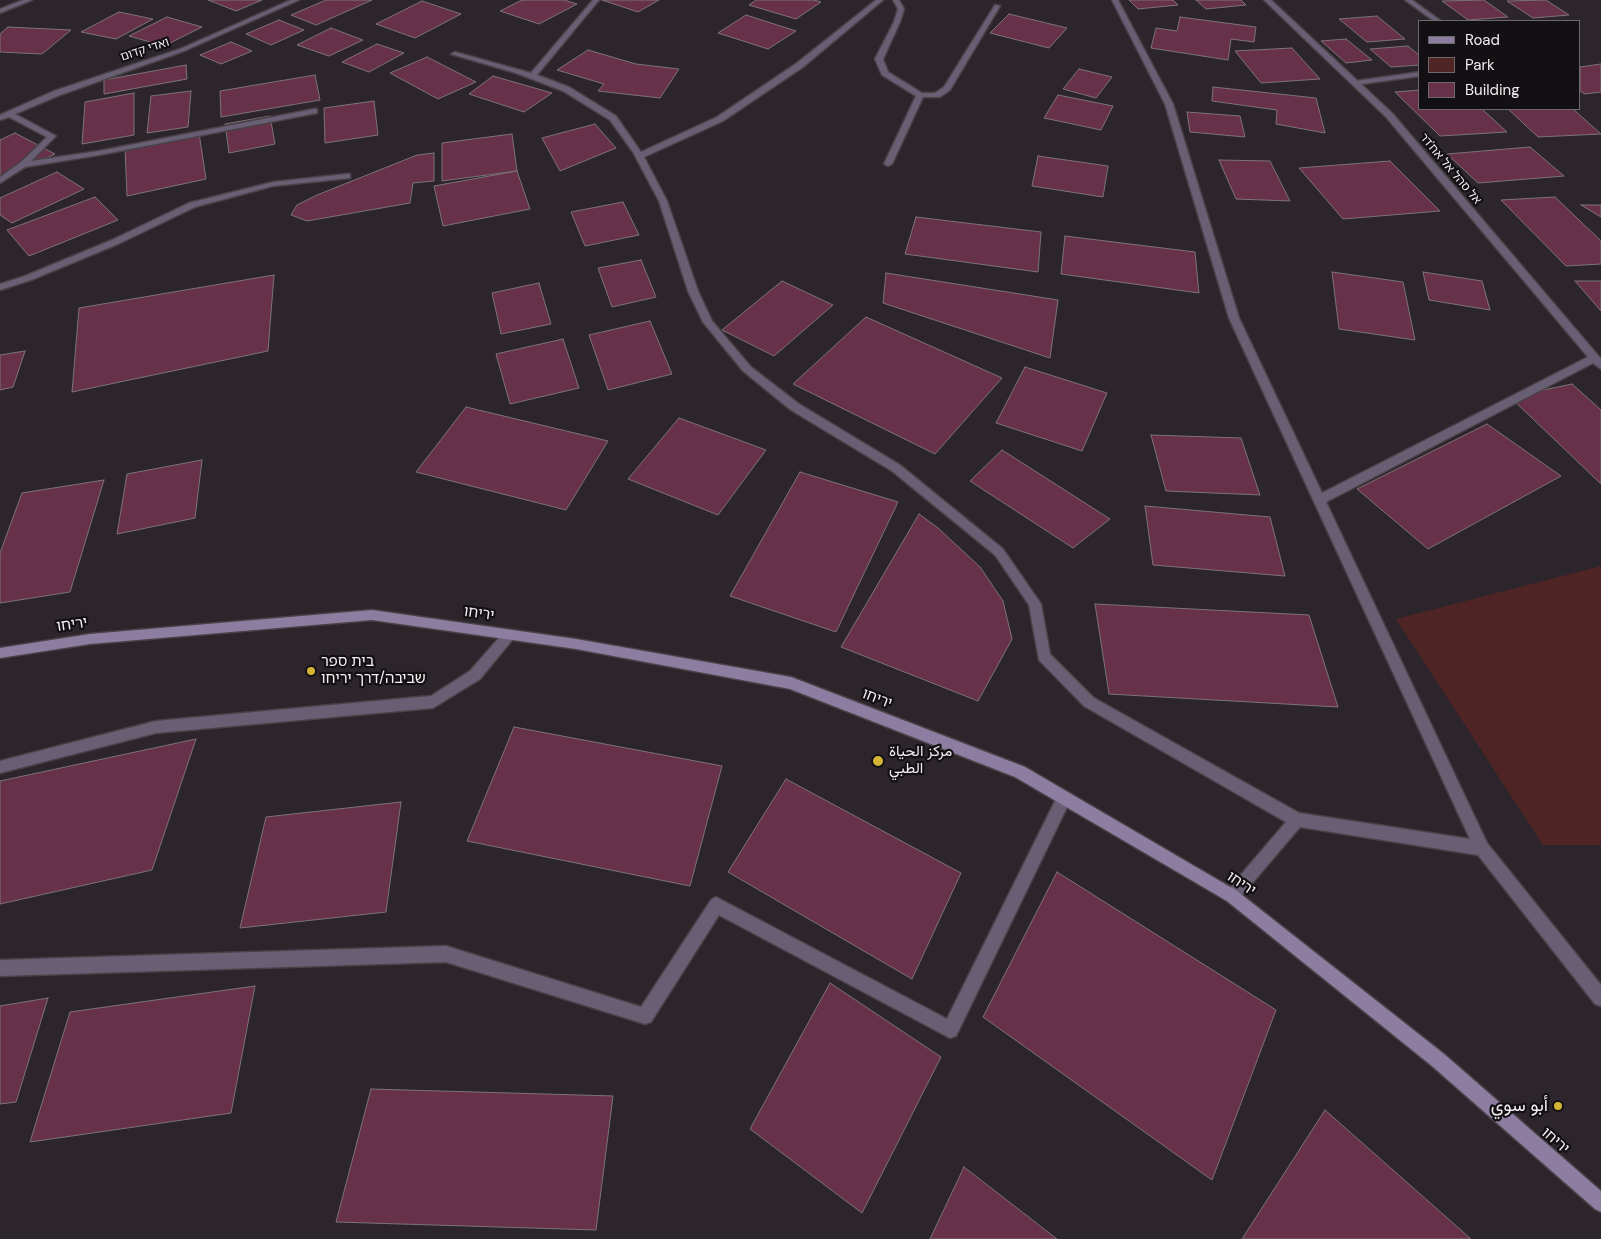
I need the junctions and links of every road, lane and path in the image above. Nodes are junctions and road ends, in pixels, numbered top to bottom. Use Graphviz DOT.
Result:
graph roads {
  1 [pos="29,0"];
  2 [pos="296,0"];
  3 [pos="596,0"];
  4 [pos="880,0"];
  5 [pos="896,0"];
  6 [pos="1114,0"];
  7 [pos="1267,0"];
  8 [pos="1408,0"];
  9 [pos="997,6"];
  10 [pos="0,11"];
  11 [pos="1437,20"];
  12 [pos="456,54"];
  13 [pos="1418,74"];
  14 [pos="533,76"];
  15 [pos="1355,83"];
  16 [pos="920,95"];
  17 [pos="314,111"];
  18 [pos="9,114"];
  19 [pos="0,118"];
  20 [pos="639,156"];
  21 [pos="888,164"];
  22 [pos="23,165"];
  23 [pos="347,176"];
  24 [pos="0,180"];
  25 [pos="0,286"];
  26 [pos="1598,362"];
  27 [pos="1319,500"];
  28 [pos="509,635"];
  29 [pos="0,653"];
  30 [pos="0,767"];
  31 [pos="1064,798"];
  32 [pos="1297,820"];
  33 [pos="1482,848"];
  34 [pos="1232,896"];
  35 [pos="0,968"];
  36 [pos="1601,998"];
  37 [pos="1601,1203"];
  1 -- 10 [label="street"];
  2 -- 18 [label="street, ואדי קדום"];
  3 -- 14 [label="street"];
  4 -- 20 [label="street"];
  5 -- 16 [label="street"];
  6 -- 27 [label="street"];
  7 -- 15 [label="street, אל סהל אל אח'דר"];
  8 -- 11 [label="street"];
  9 -- 16 [label="street"];
  12 -- 14 [label="street"];
  13 -- 15 [label="street"];
  14 -- 20 [label="street"];
  15 -- 26 [label="street, אל סהל אל אח'דר"];
  16 -- 21 [label="street"];
  17 -- 22 [label="street"];
  18 -- 19 [label="street, ואדי קדום"];
  18 -- 22 [label="street"];
  20 -- 32 [label="street"];
  22 -- 24 [label="street"];
  23 -- 25 [label="street"];
  26 -- 27 [label="street"];
  27 -- 33 [label="street"];
  28 -- 29 [label="main road, יריחו"];
  28 -- 30 [label="street"];
  28 -- 31 [label="main road, יריחו"];
  31 -- 34 [label="main road, יריחו"];
  31 -- 35 [label="street"];
  32 -- 33 [label="street"];
  32 -- 34 [label="street"];
  33 -- 36 [label="street"];
  34 -- 37 [label="main road, יריחו"];
}
